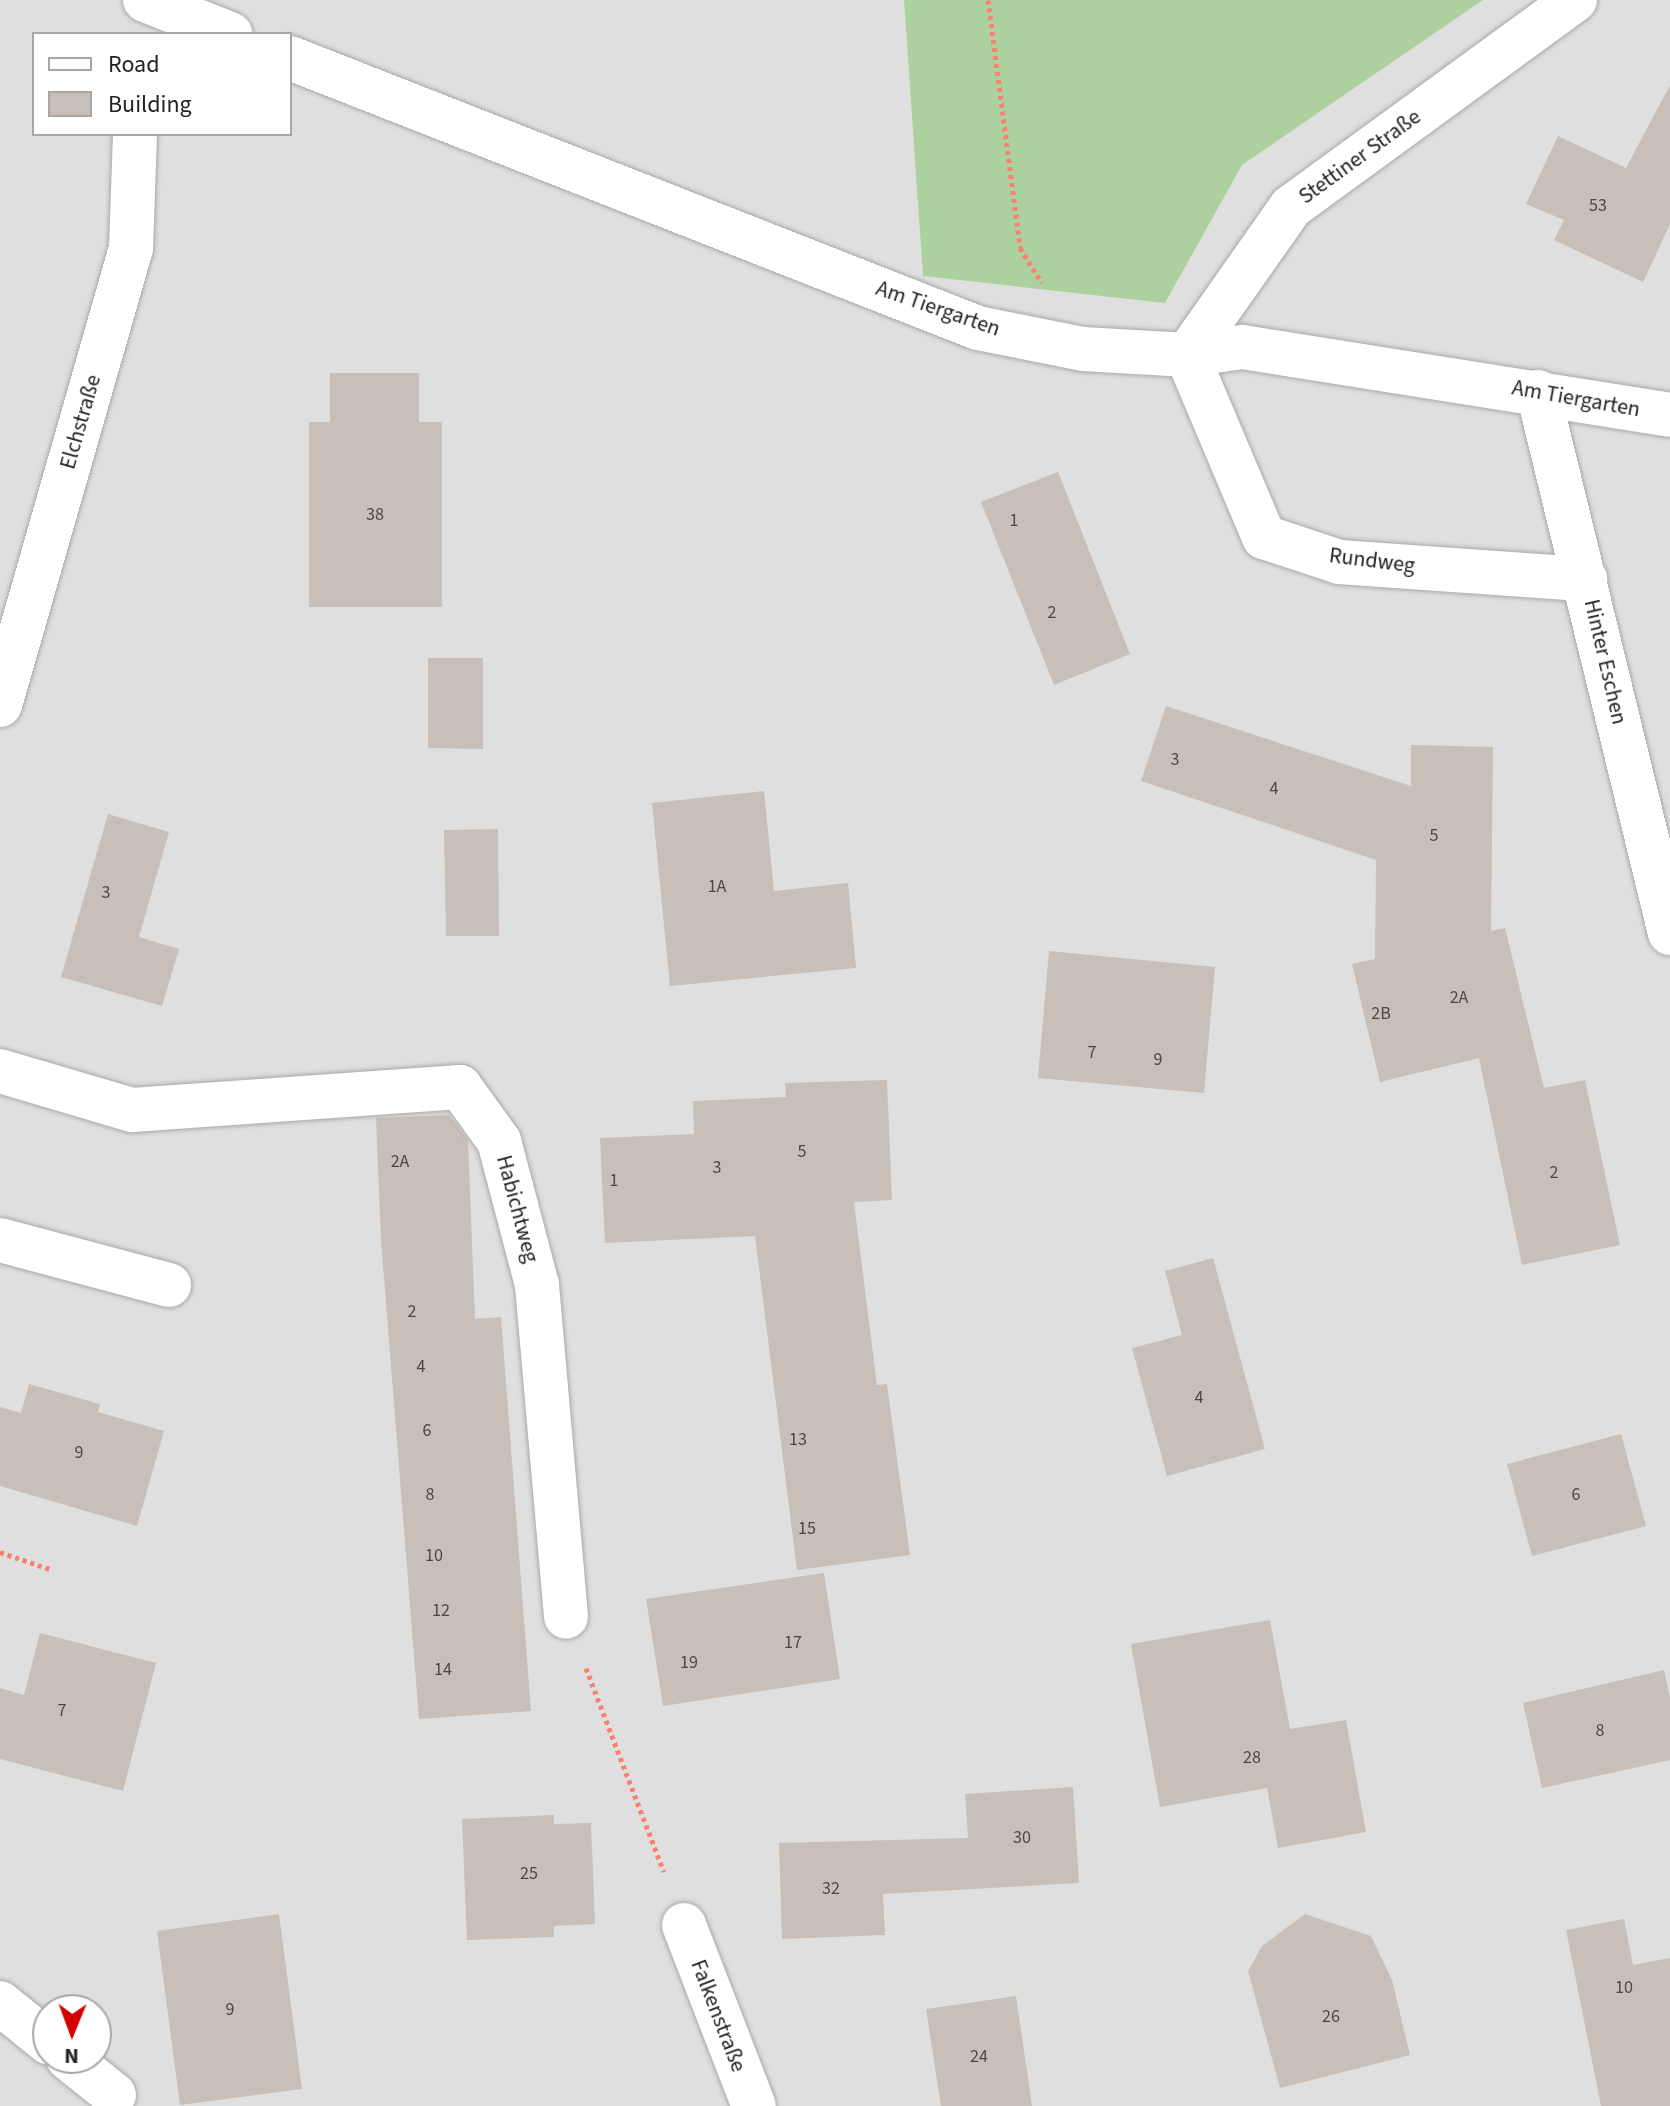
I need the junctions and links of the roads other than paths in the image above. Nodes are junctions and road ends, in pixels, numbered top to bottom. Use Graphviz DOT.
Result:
graph roads {
  1 [pos="142,0"];
  2 [pos="1575,0"];
  3 [pos="139,32"];
  4 [pos="225,32"];
  5 [pos="292,59"];
  6 [pos="135,136"];
  7 [pos="1187,355"];
  8 [pos="1538,392"];
  9 [pos="1670,415"];
  10 [pos="1585,579"];
  11 [pos="0,705"];
  12 [pos="1670,933"];
  13 [pos="0,1071"];
  14 [pos="0,1240"];
  15 [pos="169,1285"];
  16 [pos="566,1617"];
  17 [pos="684,1925"];
  18 [pos="0,2003"];
  19 [pos="32,2029"];
  20 [pos="88,2074"];
  21 [pos="114,2095"];
  22 [pos="754,2106"];
  1 -- 3 [label="street"];
  1 -- 4 [label="street"];
  2 -- 7 [label="street, Stettiner Straße"];
  5 -- 7 [label="street, Am Tiergarten"];
  6 -- 11 [label="street, Elchstraße"];
  7 -- 8 [label="street, Am Tiergarten"];
  7 -- 10 [label="street, Rundweg"];
  8 -- 9 [label="street, Am Tiergarten"];
  8 -- 10 [label="street, Hinter Eschen"];
  10 -- 12 [label="street, Hinter Eschen"];
  13 -- 16 [label="street, Habichtweg"];
  14 -- 15 [label="street"];
  17 -- 22 [label="street, Falkenstraße"];
  18 -- 19 [label="street"];
  20 -- 21 [label="street"];
}
